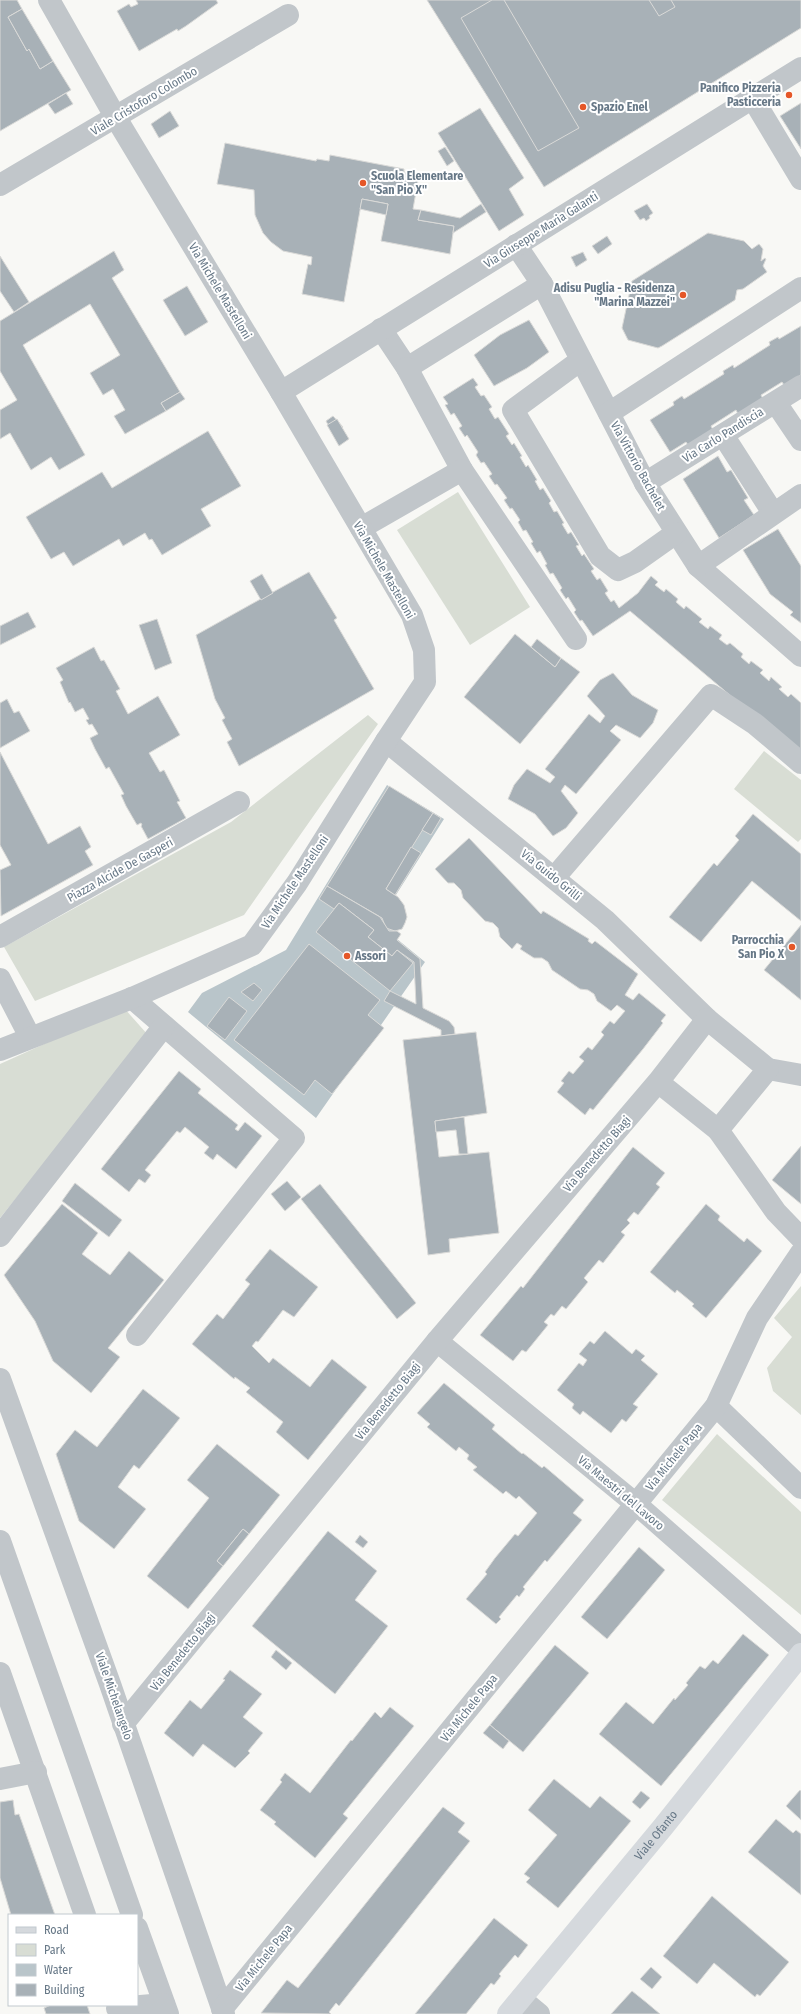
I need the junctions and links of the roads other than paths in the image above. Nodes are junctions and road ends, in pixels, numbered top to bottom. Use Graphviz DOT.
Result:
graph roads {
  1 [pos="49,0"];
  2 [pos="288,16"];
  3 [pos="801,68"];
  4 [pos="755,98"];
  5 [pos="116,118"];
  6 [pos="801,179"];
  7 [pos="0,185"];
  8 [pos="516,245"];
  9 [pos="542,284"];
  10 [pos="801,288"];
  11 [pos="381,329"];
  12 [pos="581,360"];
  13 [pos="407,368"];
  14 [pos="801,386"];
  15 [pos="281,392"];
  16 [pos="776,403"];
  17 [pos="609,412"];
  18 [pos="722,435"];
  19 [pos="801,440"];
  20 [pos="462,470"];
  21 [pos="645,483"];
  22 [pos="801,495"];
  23 [pos="773,513"];
  24 [pos="361,528"];
  25 [pos="676,533"];
  26 [pos="698,566"];
  27 [pos="576,639"];
  28 [pos="801,656"];
  29 [pos="386,741"];
  30 [pos="801,763"];
  31 [pos="240,802"];
  32 [pos="554,878"];
  33 [pos="0,937"];
  34 [pos="0,979"];
  35 [pos="132,998"];
  36 [pos="707,1019"];
  37 [pos="164,1026"];
  38 [pos="30,1037"];
  39 [pos="0,1050"];
  40 [pos="768,1069"];
  41 [pos="801,1075"];
  42 [pos="658,1082"];
  43 [pos="718,1130"];
  44 [pos="0,1236"];
  45 [pos="801,1238"];
  46 [pos="801,1253"];
  47 [pos="137,1335"];
  48 [pos="437,1341"];
  49 [pos="0,1379"];
  50 [pos="716,1406"];
  51 [pos="800,1486"];
  52 [pos="636,1504"];
  53 [pos="0,1541"];
  54 [pos="801,1649"];
  55 [pos="801,1654"];
  56 [pos="0,1673"];
  57 [pos="123,1724"];
  58 [pos="36,1772"];
  59 [pos="0,1778"];
  60 [pos="85,1914"];
  61 [pos="132,1914"];
  62 [pos="138,1931"];
  63 [pos="514,2007"];
  64 [pos="117,2009"];
  65 [pos="166,2009"];
  66 [pos="223,2012"];
  67 [pos="540,2014"];
  1 -- 5 [label="street, Via Michele Mastelloni"];
  2 -- 5 [label="street, Viale Cristoforo Colombo"];
  3 -- 4 [label="street, Via Giuseppe Maria Galanti"];
  4 -- 6 [label="street"];
  4 -- 8 [label="street, Via Giuseppe Maria Galanti"];
  5 -- 7 [label="street, Viale Cristoforo Colombo"];
  5 -- 15 [label="street, Via Michele Mastelloni"];
  8 -- 9 [label="street, Via Vittorio Bachelet"];
  8 -- 11 [label="street, Via Giuseppe Maria Galanti"];
  9 -- 12 [label="street, Via Vittorio Bachelet"];
  9 -- 13 [label="street"];
  10 -- 17 [label="street"];
  11 -- 13 [label="street"];
  11 -- 15 [label="street, Via Giuseppe Maria Galanti"];
  12 -- 17 [label="street, Via Vittorio Bachelet"];
  12 -- 25 [label="street"];
  13 -- 20 [label="street"];
  14 -- 16 [label="street, Via Carlo Pandiscia"];
  15 -- 24 [label="street, Via Michele Mastelloni"];
  16 -- 18 [label="street, Via Carlo Pandiscia"];
  16 -- 19 [label="street"];
  17 -- 21 [label="street, Via Vittorio Bachelet"];
  18 -- 21 [label="street, Via Carlo Pandiscia"];
  18 -- 23 [label="street"];
  20 -- 24 [label="street"];
  20 -- 27 [label="street"];
  21 -- 25 [label="street, Via Vittorio Bachelet"];
  22 -- 23 [label="street"];
  23 -- 26 [label="street"];
  24 -- 29 [label="street, Via Michele Mastelloni"];
  25 -- 26 [label="street, Via Vittorio Bachelet"];
  26 -- 28 [label="street, Via Vittorio Bachelet"];
  29 -- 32 [label="street, Via Guido Grilli"];
  29 -- 35 [label="street, Via Michele Mastelloni"];
  30 -- 32 [label="street"];
  31 -- 33 [label="street, Piazza Alcide De Gasperi"];
  32 -- 36 [label="street, Via Guido Grilli"];
  34 -- 38 [label="street"];
  35 -- 37 [label="street"];
  35 -- 38 [label="street, Via Michele Mastelloni"];
  36 -- 40 [label="street, Via Guido Grilli"];
  36 -- 42 [label="street, Via Benedetto Biagi"];
  37 -- 44 [label="street"];
  37 -- 47 [label="street"];
  38 -- 39 [label="street, Via Michele Mastelloni"];
  40 -- 41 [label="street"];
  40 -- 43 [label="street"];
  42 -- 43 [label="street"];
  42 -- 48 [label="street, Via Benedetto Biagi"];
  43 -- 45 [label="street"];
  46 -- 50 [label="street, Via Michele Papa"];
  48 -- 52 [label="street, Via Maestri del Lavoro"];
  48 -- 57 [label="street, Via Benedetto Biagi"];
  49 -- 57 [label="street, Viale Michelangelo"];
  50 -- 51 [label="street"];
  50 -- 52 [label="street, Via Michele Papa"];
  52 -- 54 [label="street, Via Maestri del Lavoro"];
  52 -- 66 [label="street, Via Michele Papa"];
  53 -- 61 [label="street"];
  55 -- 63 [label="main road, Viale Ofanto"];
  56 -- 58 [label="street"];
  57 -- 66 [label="street, Viale Michelangelo"];
  58 -- 59 [label="street"];
  58 -- 60 [label="street"];
  62 -- 65 [label="street"];
  63 -- 67 [label="street"];
  64 -- 65 [label="street"];
}
